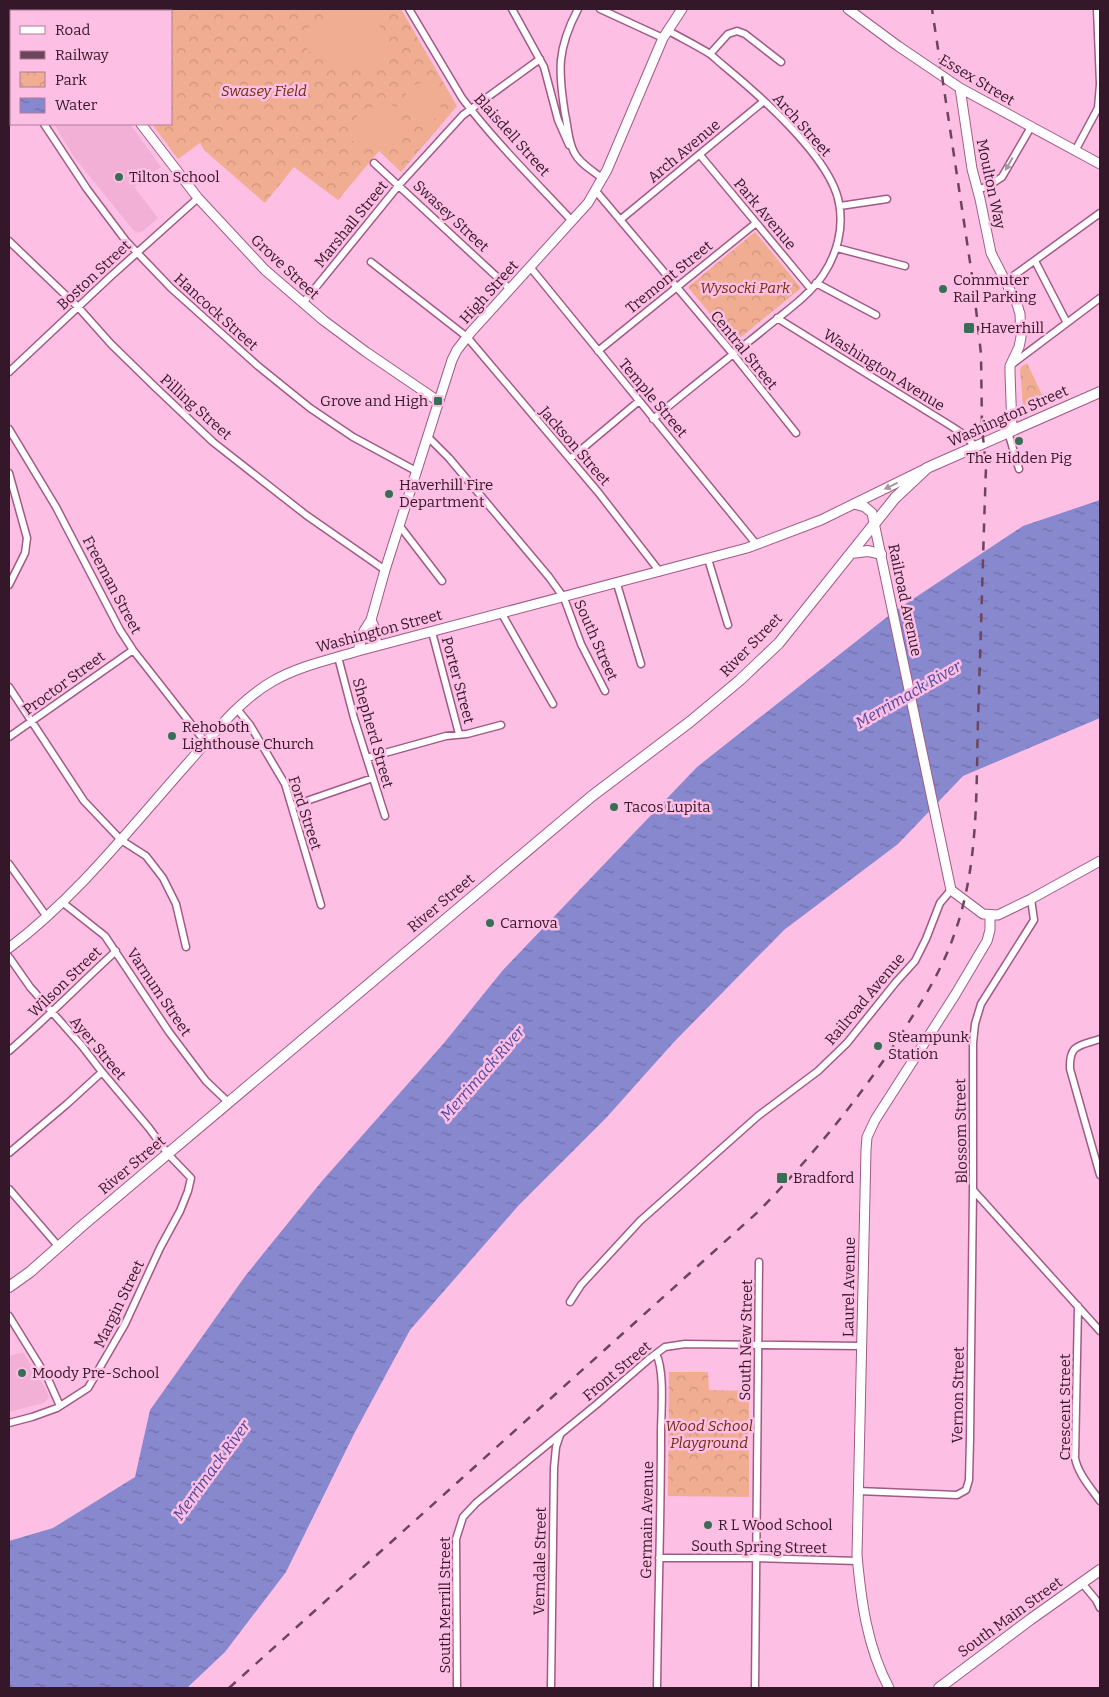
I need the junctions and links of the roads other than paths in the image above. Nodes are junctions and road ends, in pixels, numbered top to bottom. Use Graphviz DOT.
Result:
graph roads {
  1 [pos="409,9"];
  2 [pos="512,9"];
  3 [pos="578,9"];
  4 [pos="600,9"];
  5 [pos="682,9"];
  6 [pos="848,9"];
  7 [pos="1097,9"];
  8 [pos="665,34"];
  9 [pos="710,54"];
  10 [pos="540,58"];
  11 [pos="781,62"];
  12 [pos="960,88"];
  13 [pos="764,101"];
  14 [pos="471,110"];
  15 [pos="45,125"];
  16 [pos="142,125"];
  17 [pos="1031,127"];
  18 [pos="1075,151"];
  19 [pos="574,152"];
  20 [pos="700,155"];
  21 [pos="374,163"];
  22 [pos="1100,164"];
  23 [pos="602,178"];
  24 [pos="399,185"];
  25 [pos="978,189"];
  26 [pos="595,190"];
  27 [pos="198,198"];
  28 [pos="887,199"];
  29 [pos="840,206"];
  30 [pos="1100,213"];
  31 [pos="620,220"];
  32 [pos="572,221"];
  33 [pos="756,222"];
  34 [pos="9,241"];
  35 [pos="837,248"];
  36 [pos="137,252"];
  37 [pos="1035,261"];
  38 [pos="371,262"];
  39 [pos="905,266"];
  40 [pos="530,267"];
  41 [pos="1005,282"];
  42 [pos="813,286"];
  43 [pos="676,287"];
  44 [pos="510,289"];
  45 [pos="1100,298"];
  46 [pos="302,303"];
  47 [pos="78,307"];
  48 [pos="876,315"];
  49 [pos="777,318"];
  50 [pos="1067,323"];
  51 [pos="467,338"];
  52 [pos="598,351"];
  53 [pos="733,354"];
  54 [pos="1010,366"];
  55 [pos="9,372"];
  56 [pos="1100,392"];
  57 [pos="438,401"];
  58 [pos="639,401"];
  59 [pos="653,419"];
  60 [pos="9,428"];
  61 [pos="1010,431"];
  62 [pos="796,434"];
  63 [pos="427,436"];
  64 [pos="975,446"];
  65 [pos="570,459"];
  66 [pos="927,468"];
  67 [pos="1019,469"];
  68 [pos="416,471"];
  69 [pos="9,473"];
  70 [pos="854,504"];
  71 [pos="875,524"];
  72 [pos="399,525"];
  73 [pos="757,545"];
  74 [pos="851,553"];
  75 [pos="881,555"];
  76 [pos="708,559"];
  77 [pos="385,570"];
  78 [pos="660,572"];
  79 [pos="442,581"];
  80 [pos="617,584"];
  81 [pos="9,585"];
  82 [pos="564,598"];
  83 [pos="502,614"];
  84 [pos="372,620"];
  85 [pos="728,625"];
  86 [pos="432,632"];
  87 [pos="376,646"];
  88 [pos="133,650"];
  89 [pos="358,651"];
  90 [pos="338,657"];
  91 [pos="641,664"];
  92 [pos="9,688"];
  93 [pos="605,692"];
  94 [pos="553,704"];
  95 [pos="237,708"];
  96 [pos="33,722"];
  97 [pos="501,725"];
  98 [pos="460,734"];
  99 [pos="9,737"];
  100 [pos="206,743"];
  101 [pos="367,758"];
  102 [pos="373,778"];
  103 [pos="292,806"];
  104 [pos="385,816"];
  105 [pos="121,840"];
  106 [pos="1100,861"];
  107 [pos="9,864"];
  108 [pos="951,885"];
  109 [pos="1031,899"];
  110 [pos="62,902"];
  111 [pos="321,905"];
  112 [pos="990,916"];
  113 [pos="47,917"];
  114 [pos="186,947"];
  115 [pos="9,948"];
  116 [pos="116,951"];
  117 [pos="9,957"];
  118 [pos="52,1012"];
  119 [pos="1100,1040"];
  120 [pos="9,1051"];
  121 [pos="102,1072"];
  122 [pos="229,1103"];
  123 [pos="9,1153"];
  124 [pos="168,1154"];
  125 [pos="1100,1175"];
  126 [pos="9,1188"];
  127 [pos="973,1190"];
  128 [pos="59,1247"];
  129 [pos="759,1262"];
  130 [pos="9,1287"];
  131 [pos="570,1302"];
  132 [pos="1078,1306"];
  133 [pos="9,1316"];
  134 [pos="1098,1324"];
  135 [pos="1100,1331"];
  136 [pos="758,1345"];
  137 [pos="861,1346"];
  138 [pos="656,1354"];
  139 [pos="60,1406"];
  140 [pos="9,1423"];
  141 [pos="560,1434"];
  142 [pos="858,1491"];
  143 [pos="1100,1501"];
  144 [pos="460,1523"];
  145 [pos="659,1558"];
  146 [pos="756,1558"];
  147 [pos="858,1561"];
  148 [pos="1100,1570"];
  149 [pos="1082,1583"];
  150 [pos="1100,1608"];
  151 [pos="457,1688"];
  152 [pos="550,1688"];
  153 [pos="657,1688"];
  154 [pos="755,1688"];
  155 [pos="889,1688"];
  156 [pos="939,1688"];
  1 -- 14 [label="street, Blaisdell Street"];
  2 -- 10 [label="street"];
  3 -- 19 [label="street"];
  4 -- 8 [label="street, Arch Street"];
  5 -- 8 [label="street, High Street"];
  6 -- 12 [label="street, Essex Street"];
  7 -- 18 [label="street"];
  8 -- 9 [label="street, Arch Street"];
  8 -- 23 [label="street, High Street"];
  9 -- 11 [label="street"];
  9 -- 13 [label="street, Arch Street"];
  10 -- 14 [label="street"];
  10 -- 19 [label="street"];
  12 -- 17 [label="street, Essex Street"];
  12 -- 25 [label="street, Moulton Way"];
  13 -- 20 [label="street, Arch Avenue"];
  13 -- 29 [label="street, Arch Street"];
  14 -- 24 [label="street, Marshall Street"];
  14 -- 32 [label="street, Blaisdell Street"];
  15 -- 36 [label="street, Hancock Street"];
  16 -- 27 [label="street, Grove Street"];
  17 -- 18 [label="street, Essex Street"];
  17 -- 25 [label="street, one-way"];
  18 -- 22 [label="street, Essex Street"];
  19 -- 23 [label="street"];
  20 -- 31 [label="street, Arch Avenue"];
  20 -- 33 [label="street, Park Avenue"];
  21 -- 24 [label="street, Swasey Street"];
  23 -- 26 [label="street, High Street"];
  24 -- 44 [label="street, Swasey Street"];
  24 -- 46 [label="street, Marshall Street"];
  25 -- 41 [label="street, Moulton Way"];
  26 -- 31 [label="street, Central Street"];
  26 -- 32 [label="street, High Street"];
  27 -- 36 [label="street, Boston Street"];
  27 -- 46 [label="street, Grove Street"];
  28 -- 29 [label="street"];
  29 -- 35 [label="street, Arch Street"];
  30 -- 37 [label="street"];
  31 -- 43 [label="street, Central Street"];
  32 -- 40 [label="street, High Street"];
  33 -- 42 [label="street, Park Avenue"];
  33 -- 43 [label="street, Tremont Street"];
  34 -- 47 [label="street, Pilling Street"];
  35 -- 39 [label="street"];
  35 -- 42 [label="street, Arch Street"];
  36 -- 47 [label="street, Boston Street"];
  36 -- 68 [label="street, Hancock Street"];
  37 -- 41 [label="street"];
  37 -- 50 [label="street"];
  38 -- 51 [label="street, Jackson Street"];
  40 -- 44 [label="street, High Street"];
  40 -- 52 [label="street, Temple Street"];
  41 -- 54 [label="street, Moulton Way"];
  42 -- 48 [label="street"];
  42 -- 49 [label="street, Arch Street"];
  43 -- 52 [label="street, Tremont Street"];
  43 -- 53 [label="street, Central Street"];
  44 -- 51 [label="street, High Street"];
  45 -- 50 [label="street"];
  46 -- 57 [label="street, Grove Street"];
  47 -- 55 [label="street, Boston Street"];
  47 -- 77 [label="street, Pilling Street"];
  49 -- 53 [label="street, Arch Street"];
  49 -- 64 [label="street, Washington Avenue"];
  50 -- 54 [label="street"];
  51 -- 57 [label="street, High Street"];
  51 -- 65 [label="street, Jackson Street"];
  52 -- 58 [label="street, Temple Street"];
  53 -- 59 [label="street, Arch Street"];
  53 -- 62 [label="street, Central Street"];
  54 -- 61 [label="street"];
  56 -- 61 [label="main road, Washington Street"];
  57 -- 63 [label="street, High Street"];
  58 -- 59 [label="street, Temple Street"];
  58 -- 65 [label="street"];
  59 -- 73 [label="street, Temple Street"];
  60 -- 88 [label="street, Freeman Street"];
  61 -- 64 [label="main road, Washington Street"];
  61 -- 67 [label="street"];
  63 -- 68 [label="street, High Street"];
  63 -- 82 [label="street, South Street"];
  64 -- 66 [label="main road, Washington Street"];
  65 -- 78 [label="street, Jackson Street"];
  66 -- 70 [label="street, Washington Street, one-way"];
  66 -- 71 [label="main road, Washington Street"];
  68 -- 72 [label="street, High Street"];
  69 -- 81 [label="street"];
  70 -- 71 [label="street"];
  70 -- 73 [label="street, Washington Street"];
  71 -- 74 [label="main road, River Street"];
  71 -- 75 [label="street, Railroad Avenue"];
  72 -- 77 [label="street, High Street"];
  72 -- 79 [label="street"];
  73 -- 76 [label="street, Washington Street"];
  74 -- 75 [label="main road"];
  74 -- 122 [label="main road, River Street"];
  75 -- 108 [label="street, Railroad Avenue"];
  76 -- 78 [label="street, Washington Street"];
  76 -- 85 [label="street"];
  77 -- 84 [label="street, High Street"];
  78 -- 80 [label="street, Washington Street"];
  80 -- 82 [label="street, Washington Street"];
  80 -- 91 [label="street"];
  82 -- 83 [label="street, Washington Street"];
  82 -- 93 [label="street, South Street"];
  83 -- 86 [label="street, Washington Street"];
  83 -- 94 [label="street"];
  84 -- 87 [label="street, High Street"];
  84 -- 89 [label="street, High Street"];
  86 -- 87 [label="street, Washington Street"];
  86 -- 98 [label="street, Porter Street"];
  87 -- 89 [label="street, Washington Street"];
  88 -- 96 [label="street, Proctor Street"];
  88 -- 100 [label="street, Freeman Street"];
  89 -- 90 [label="street, Washington Street"];
  90 -- 95 [label="street, Washington Street"];
  90 -- 101 [label="street, Shepherd Street"];
  92 -- 96 [label="street"];
  95 -- 100 [label="street, Washington Street"];
  95 -- 103 [label="street, Ford Street"];
  96 -- 99 [label="street, Proctor Street"];
  96 -- 105 [label="street"];
  97 -- 98 [label="street"];
  98 -- 101 [label="street"];
  100 -- 105 [label="street, Washington Street"];
  101 -- 102 [label="street, Shepherd Street"];
  102 -- 103 [label="street"];
  102 -- 104 [label="street, Shepherd Street"];
  103 -- 111 [label="street, Ford Street"];
  105 -- 110 [label="street, Washington Street"];
  105 -- 114 [label="street"];
  106 -- 109 [label="street"];
  107 -- 113 [label="street"];
  108 -- 112 [label="street"];
  108 -- 131 [label="street, Railroad Avenue"];
  109 -- 112 [label="street"];
  109 -- 127 [label="street, Blossom Street"];
  110 -- 113 [label="street, Washington Street"];
  110 -- 116 [label="street, Varnum Street"];
  112 -- 137 [label="street, Laurel Avenue"];
  113 -- 115 [label="street, Washington Street"];
  116 -- 118 [label="street, Wilson Street"];
  116 -- 122 [label="street, Varnum Street"];
  117 -- 118 [label="street, Ayer Street"];
  118 -- 120 [label="street, Wilson Street"];
  118 -- 121 [label="street, Ayer Street"];
  119 -- 125 [label="street"];
  121 -- 123 [label="street"];
  121 -- 124 [label="street, Ayer Street"];
  122 -- 124 [label="main road, River Street"];
  124 -- 128 [label="main road, River Street"];
  124 -- 139 [label="street, Margin Street"];
  126 -- 128 [label="street"];
  127 -- 132 [label="street, Blossom Street"];
  127 -- 142 [label="street, Vernon Street"];
  128 -- 130 [label="main road, River Street"];
  129 -- 136 [label="street, South New Street"];
  132 -- 134 [label="street, Blossom Street"];
  132 -- 143 [label="street, Crescent Street"];
  133 -- 139 [label="street"];
  134 -- 135 [label="street, Blossom Street"];
  136 -- 137 [label="street, Front Street"];
  136 -- 138 [label="street, Front Street"];
  136 -- 146 [label="street, South New Street"];
  137 -- 142 [label="street, Laurel Avenue"];
  138 -- 141 [label="street, Front Street"];
  138 -- 145 [label="street, Germain Avenue"];
  139 -- 140 [label="street, Margin Street"];
  141 -- 144 [label="street, Front Street"];
  141 -- 152 [label="street, Verndale Street"];
  142 -- 147 [label="street, Laurel Avenue"];
  144 -- 151 [label="street, South Merrill Street"];
  145 -- 146 [label="street, South Spring Street"];
  145 -- 153 [label="street, Germain Avenue"];
  146 -- 147 [label="street, South Spring Street"];
  146 -- 154 [label="street, South New Street"];
  147 -- 155 [label="street, Laurel Avenue"];
  148 -- 149 [label="main road, South Main Street"];
  149 -- 150 [label="street"];
  149 -- 156 [label="main road, South Main Street"];
}
